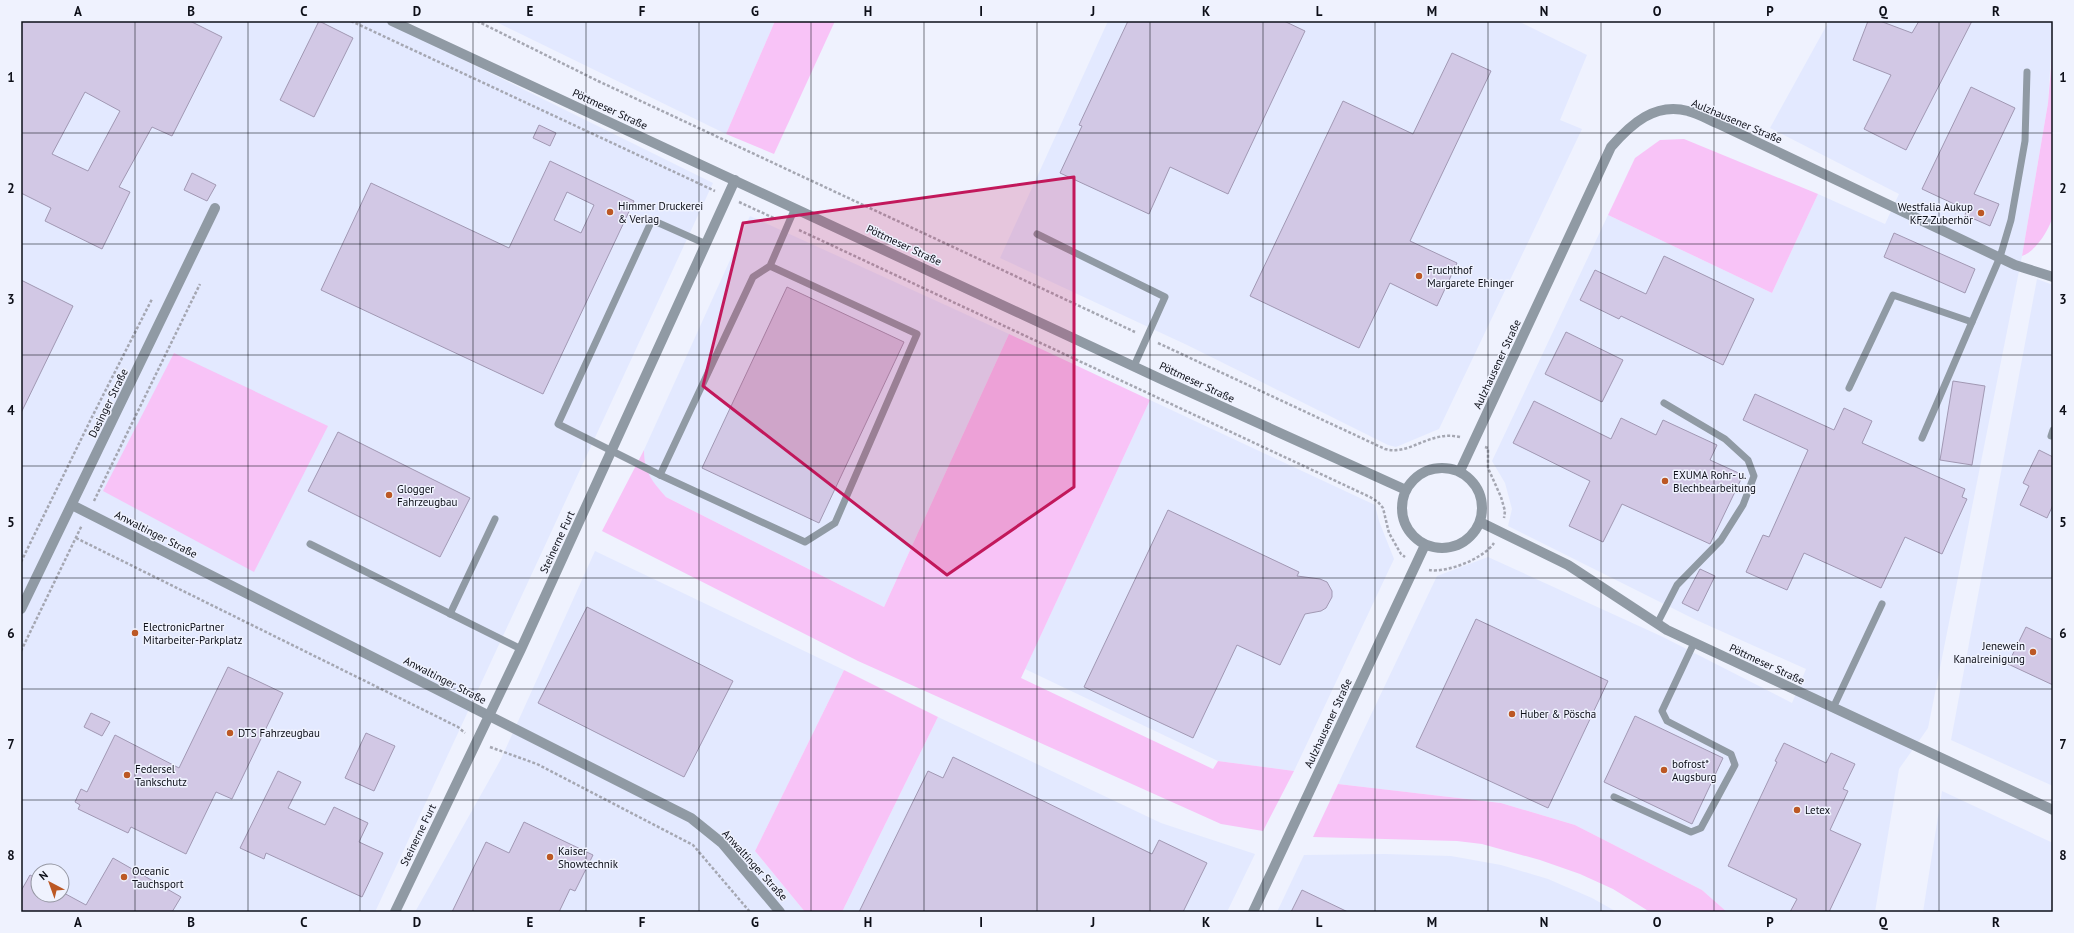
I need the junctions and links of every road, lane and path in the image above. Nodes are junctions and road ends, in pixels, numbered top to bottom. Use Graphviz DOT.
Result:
graph roads {
  1 [pos="351,21"];
  2 [pos="392,21"];
  3 [pos="477,21"];
  4 [pos="2027,72"];
  5 [pos="735,180"];
  6 [pos="728,197"];
  7 [pos="215,208"];
  8 [pos="795,208"];
  9 [pos="788,224"];
  10 [pos="1037,234"];
  11 [pos="706,244"];
  12 [pos="2000,257"];
  13 [pos="770,266"];
  14 [pos="2053,278"];
  15 [pos="200,284"];
  16 [pos="152,299"];
  17 [pos="1972,322"];
  18 [pos="1147,338"];
  19 [pos="1134,366"];
  20 [pos="1849,388"];
  21 [pos="1664,403"];
  22 [pos="1922,438"];
  23 [pos="1473,442"];
  24 [pos="612,453"];
  25 [pos="1460,471"];
  26 [pos="660,476"];
  27 [pos="1406,490"];
  28 [pos="72,505"];
  29 [pos="88,513"];
  30 [pos="494,519"];
  31 [pos="1480,522"];
  32 [pos="1500,531"];
  33 [pos="76,538"];
  34 [pos="310,544"];
  35 [pos="1425,545"];
  36 [pos="21,562"];
  37 [pos="1417,564"];
  38 [pos="1882,604"];
  39 [pos="21,609"];
  40 [pos="450,614"];
  41 [pos="1657,624"];
  42 [pos="1694,643"];
  43 [pos="521,649"];
  44 [pos="21,651"];
  45 [pos="1833,708"];
  46 [pos="488,716"];
  47 [pos="476,742"];
  48 [pos="1614,796"];
  49 [pos="2053,810"];
  50 [pos="395,912"];
  51 [pos="750,912"];
  52 [pos="780,912"];
  53 [pos="1253,912"];
  1 -- 6 [label="path"];
  2 -- 5 [label="street, Pöttmeser Straße"];
  3 -- 18 [label="path"];
  4 -- 12 [label="lane"];
  5 -- 6 [label="street, Steinerne Furt"];
  5 -- 8 [label="street, Pöttmeser Straße"];
  6 -- 9 [label="path"];
  6 -- 11 [label="street, Steinerne Furt"];
  7 -- 28 [label="street, Dasinger Straße"];
  8 -- 9 [label="lane"];
  8 -- 19 [label="street, Pöttmeser Straße"];
  9 -- 13 [label="lane"];
  9 -- 37 [label="path"];
  10 -- 18 [label="lane"];
  11 -- 24 [label="street, Steinerne Furt"];
  11 -- 24 [label="lane"];
  12 -- 14 [label="street, Aulzhausener Straße"];
  12 -- 17 [label="lane"];
  12 -- 23 [label="street, Aulzhausener Straße"];
  13 -- 26 [label="lane"];
  13 -- 26 [label="lane"];
  15 -- 29 [label="path"];
  16 -- 36 [label="path"];
  17 -- 20 [label="lane"];
  17 -- 22 [label="lane"];
  18 -- 19 [label="lane"];
  18 -- 23 [label="path"];
  19 -- 27 [label="street, Pöttmeser Straße"];
  21 -- 41 [label="lane"];
  23 -- 25 [label="street, Aulzhausener Straße"];
  23 -- 32 [label="path"];
  24 -- 26 [label="lane"];
  24 -- 43 [label="street, Steinerne Furt"];
  25 -- 27 [label="street"];
  25 -- 31 [label="street"];
  27 -- 35 [label="street"];
  28 -- 29 [label="street, Anwaltinger Straße"];
  28 -- 39 [label="street, Dasinger Straße"];
  29 -- 33 [label="path"];
  29 -- 46 [label="street, Anwaltinger Straße"];
  30 -- 40 [label="lane"];
  31 -- 32 [label="street, Pöttmeser Straße"];
  31 -- 35 [label="street"];
  32 -- 37 [label="path"];
  32 -- 41 [label="street, Pöttmeser Straße"];
  33 -- 44 [label="path"];
  33 -- 47 [label="path"];
  34 -- 40 [label="lane"];
  35 -- 37 [label="street, Aulzhausener Straße"];
  37 -- 53 [label="street, Aulzhausener Straße"];
  38 -- 45 [label="lane"];
  40 -- 43 [label="lane"];
  41 -- 42 [label="street, Pöttmeser Straße"];
  42 -- 45 [label="street, Pöttmeser Straße"];
  42 -- 48 [label="lane"];
  43 -- 46 [label="street, Steinerne Furt"];
  45 -- 49 [label="street, Pöttmeser Straße"];
  46 -- 47 [label="street, Steinerne Furt"];
  46 -- 52 [label="street, Anwaltinger Straße"];
  47 -- 50 [label="street, Steinerne Furt"];
  47 -- 51 [label="path"];
}
